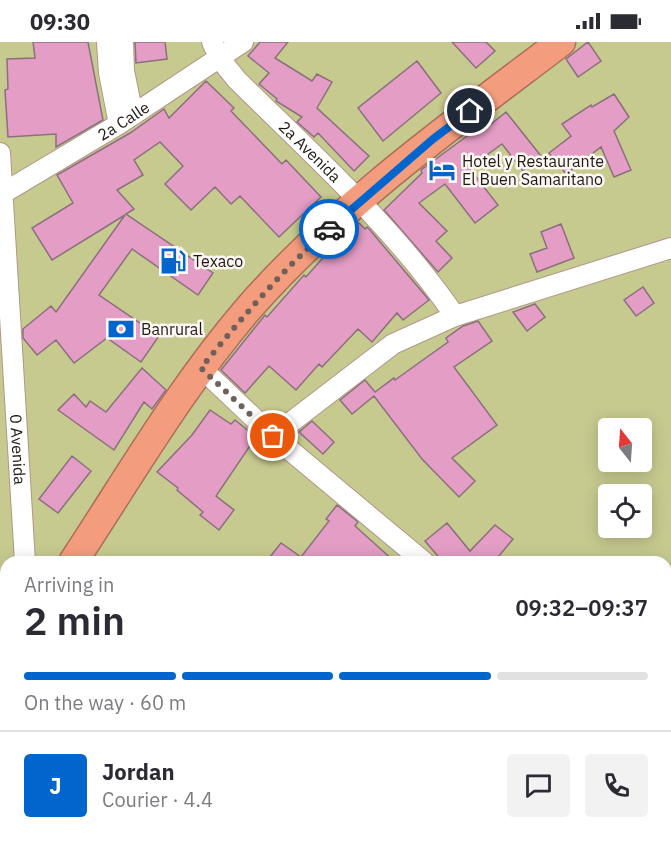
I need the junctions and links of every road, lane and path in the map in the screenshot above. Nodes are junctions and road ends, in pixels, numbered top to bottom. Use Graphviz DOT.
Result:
graph roads {
  1 [pos="107,42"];
  2 [pos="123,42"];
  3 [pos="243,42"];
  4 [pos="561,42"];
  5 [pos="216,50"];
  6 [pos="126,119"];
  7 [pos="0,153"];
  8 [pos="1,194"];
  9 [pos="361,201"];
  10 [pos="671,248"];
  11 [pos="455,316"];
  12 [pos="201,368"];
  13 [pos="273,436"];
  14 [pos="25,556"];
  15 [pos="77,556"];
  16 [pos="417,556"];
  1 -- 6 [label="street"];
  2 -- 6 [label="street"];
  3 -- 5 [label="street, 2a Calle"];
  4 -- 9 [label="highway"];
  5 -- 6 [label="street, 2a Calle"];
  5 -- 9 [label="street, 2a Avenida"];
  6 -- 8 [label="street, 2a Calle"];
  7 -- 8 [label="street, 0 Avenida"];
  8 -- 14 [label="street, 0 Avenida"];
  9 -- 11 [label="street, 2a Avenida"];
  9 -- 12 [label="highway"];
  10 -- 11 [label="street"];
  11 -- 13 [label="street"];
  12 -- 13 [label="street"];
  12 -- 15 [label="highway"];
  13 -- 16 [label="street"];
}
